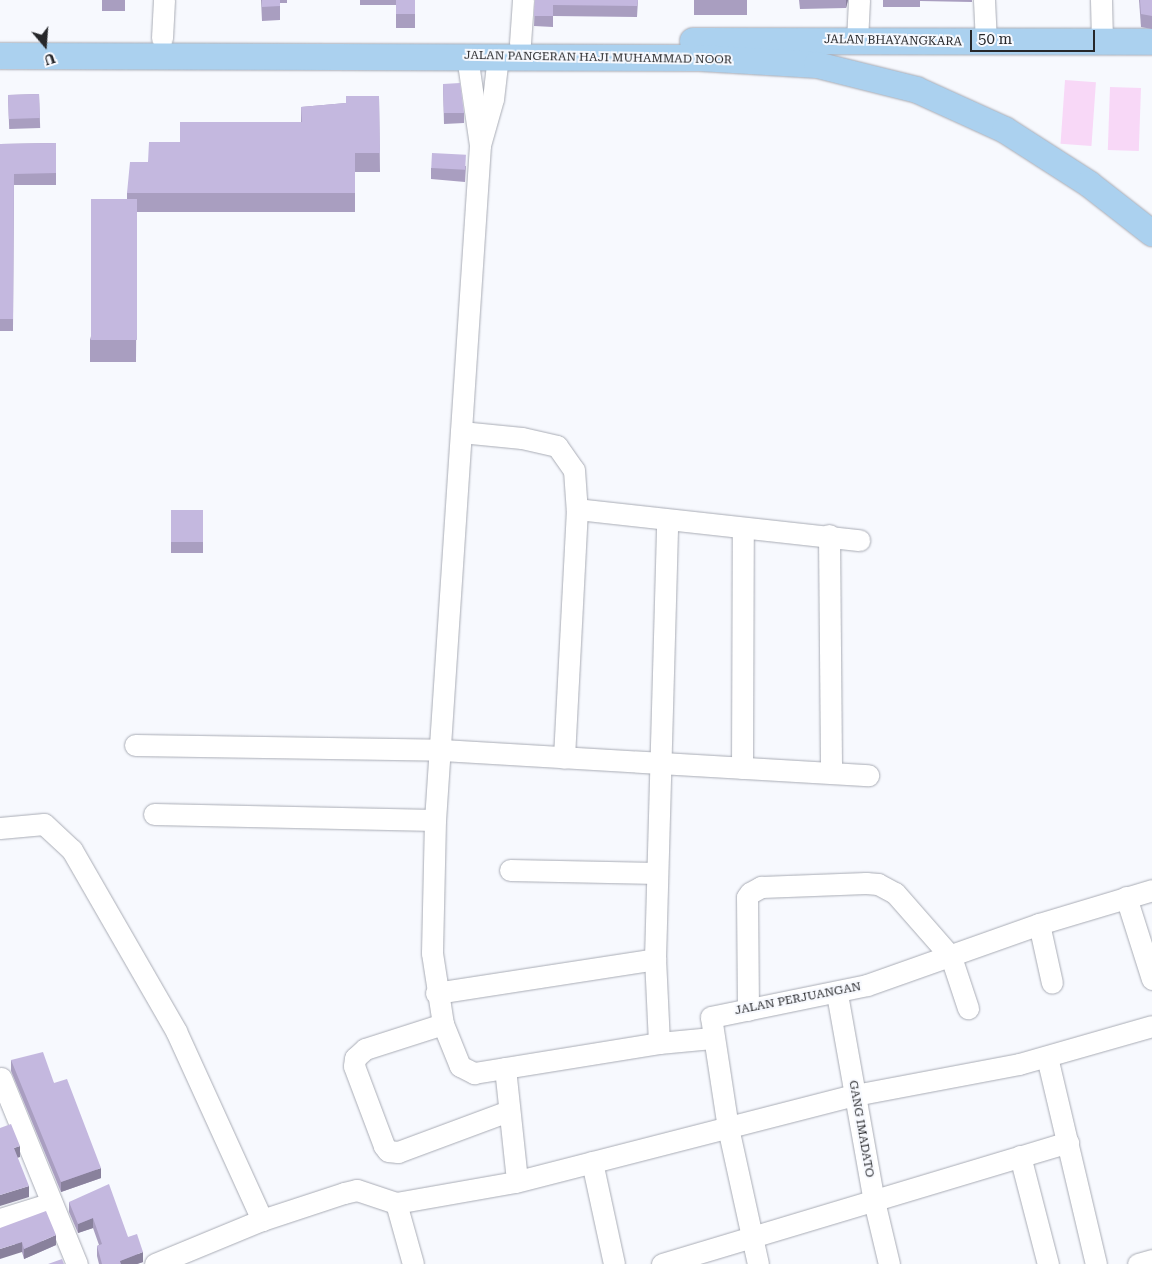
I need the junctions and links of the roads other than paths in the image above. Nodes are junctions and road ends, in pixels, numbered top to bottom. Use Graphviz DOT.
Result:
graph roads {
  1 [pos="164,0"];
  2 [pos="523,0"];
  3 [pos="859,0"];
  4 [pos="984,0"];
  5 [pos="1101,0"];
  6 [pos="162,38"];
  7 [pos="0,40"];
  8 [pos="815,40"];
  9 [pos="857,41"];
  10 [pos="1102,41"];
  11 [pos="986,42"];
  12 [pos="1152,42"];
  13 [pos="375,48"];
  14 [pos="509,50"];
  15 [pos="0,56"];
  16 [pos="467,56"];
  17 [pos="480,145"];
  18 [pos="1152,233"];
  19 [pos="461,432"];
  20 [pos="577,509"];
  21 [pos="668,522"];
  22 [pos="743,530"];
  23 [pos="828,535"];
  24 [pos="859,540"];
  25 [pos="135,745"];
  26 [pos="442,750"];
  27 [pos="564,758"];
  28 [pos="659,764"];
  29 [pos="742,768"];
  30 [pos="831,772"];
  31 [pos="868,775"];
  32 [pos="154,814"];
  33 [pos="435,820"];
  34 [pos="0,828"];
  35 [pos="510,870"];
  36 [pos="657,873"];
  37 [pos="1152,890"];
  38 [pos="1126,897"];
  39 [pos="1040,924"];
  40 [pos="951,957"];
  41 [pos="655,959"];
  42 [pos="1152,979"];
  43 [pos="1052,982"];
  44 [pos="436,993"];
  45 [pos="837,994"];
  46 [pos="968,1008"];
  47 [pos="748,1010"];
  48 [pos="443,1024"];
  49 [pos="1152,1026"];
  50 [pos="712,1038"];
  51 [pos="659,1043"];
  52 [pos="1047,1057"];
  53 [pos="505,1068"];
  54 [pos="1,1078"];
  55 [pos="856,1095"];
  56 [pos="508,1111"];
  57 [pos="728,1128"];
  58 [pos="1068,1142"];
  59 [pos="1020,1156"];
  60 [pos="592,1162"];
  61 [pos="516,1171"];
  62 [pos="874,1201"];
  63 [pos="52,1202"];
  64 [pos="396,1203"];
  65 [pos="0,1219"];
  66 [pos="262,1220"];
  67 [pos="752,1239"];
  68 [pos="1152,1260"];
  69 [pos="77,1264"];
  70 [pos="155,1264"];
  71 [pos="413,1264"];
  72 [pos="614,1264"];
  73 [pos="662,1264"];
  74 [pos="758,1264"];
  75 [pos="889,1264"];
  76 [pos="1048,1264"];
  77 [pos="1096,1264"];
  78 [pos="1138,1264"];
  1 -- 6 [label="street"];
  2 -- 14 [label="street"];
  3 -- 9 [label="street"];
  4 -- 11 [label="street"];
  5 -- 10 [label="street"];
  6 -- 7 [label="main road, JALAN PANGERAN HAJI MUHAMMAD NOOR"];
  6 -- 13 [label="main road, JALAN PANGERAN HAJI MUHAMMAD NOOR"];
  8 -- 9 [label="main road, JALAN BHAYANGKARA"];
  8 -- 14 [label="main road, JALAN PANGERAN HAJI MUHAMMAD NOOR"];
  9 -- 11 [label="main road, JALAN BHAYANGKARA"];
  10 -- 11 [label="main road, JALAN BHAYANGKARA"];
  10 -- 12 [label="main road, JALAN BHAYANGKARA"];
  13 -- 14 [label="main road, JALAN PANGERAN HAJI MUHAMMAD NOOR"];
  13 -- 15 [label="main road, JALAN PANGERAN HAJI MUHAMMAD NOOR"];
  13 -- 16 [label="main road, JALAN PANGERAN HAJI MUHAMMAD NOOR"];
  14 -- 16 [label="main road, JALAN PANGERAN HAJI MUHAMMAD NOOR"];
  14 -- 17 [label="street"];
  14 -- 18 [label="main road, JALAN PANGERAN HAJI MUHAMMAD NOOR"];
  16 -- 17 [label="street"];
  17 -- 19 [label="street"];
  19 -- 20 [label="street"];
  19 -- 26 [label="street"];
  20 -- 21 [label="street"];
  20 -- 27 [label="street"];
  21 -- 22 [label="street"];
  21 -- 28 [label="street"];
  22 -- 23 [label="street"];
  22 -- 29 [label="street"];
  23 -- 24 [label="street"];
  23 -- 30 [label="street"];
  25 -- 26 [label="street"];
  26 -- 27 [label="street"];
  26 -- 33 [label="street"];
  27 -- 28 [label="street"];
  28 -- 29 [label="street"];
  28 -- 36 [label="street"];
  29 -- 30 [label="street"];
  30 -- 31 [label="street"];
  32 -- 33 [label="street"];
  33 -- 44 [label="street"];
  34 -- 66 [label="street"];
  35 -- 36 [label="street"];
  36 -- 41 [label="street"];
  37 -- 38 [label="street, JALAN PERJUANGAN"];
  38 -- 39 [label="street, JALAN PERJUANGAN"];
  38 -- 42 [label="street"];
  39 -- 40 [label="street, JALAN PERJUANGAN"];
  39 -- 43 [label="street"];
  40 -- 45 [label="street, JALAN PERJUANGAN"];
  40 -- 46 [label="street"];
  40 -- 47 [label="street"];
  41 -- 44 [label="street"];
  41 -- 51 [label="street"];
  44 -- 48 [label="street"];
  45 -- 47 [label="street, JALAN PERJUANGAN"];
  45 -- 55 [label="street, GANG IMADATO"];
  47 -- 50 [label="street, JALAN PERJUANGAN"];
  48 -- 53 [label="street"];
  48 -- 56 [label="street"];
  49 -- 52 [label="street"];
  50 -- 51 [label="street"];
  50 -- 57 [label="street, JALAN PERJUANGAN"];
  51 -- 53 [label="street"];
  52 -- 55 [label="street"];
  52 -- 58 [label="street"];
  53 -- 56 [label="street"];
  54 -- 63 [label="street"];
  55 -- 57 [label="street"];
  55 -- 62 [label="street, GANG IMADATO"];
  56 -- 61 [label="street"];
  57 -- 60 [label="street"];
  57 -- 67 [label="street, JALAN PERJUANGAN"];
  58 -- 59 [label="street"];
  58 -- 77 [label="street"];
  59 -- 62 [label="street"];
  59 -- 76 [label="street"];
  60 -- 64 [label="street"];
  60 -- 72 [label="street"];
  62 -- 67 [label="street"];
  62 -- 75 [label="street, GANG IMADATO"];
  63 -- 65 [label="street"];
  63 -- 69 [label="street"];
  64 -- 66 [label="street"];
  64 -- 71 [label="street"];
  66 -- 70 [label="street"];
  67 -- 73 [label="street"];
  67 -- 74 [label="street, JALAN PERJUANGAN"];
  68 -- 78 [label="street"];
}
